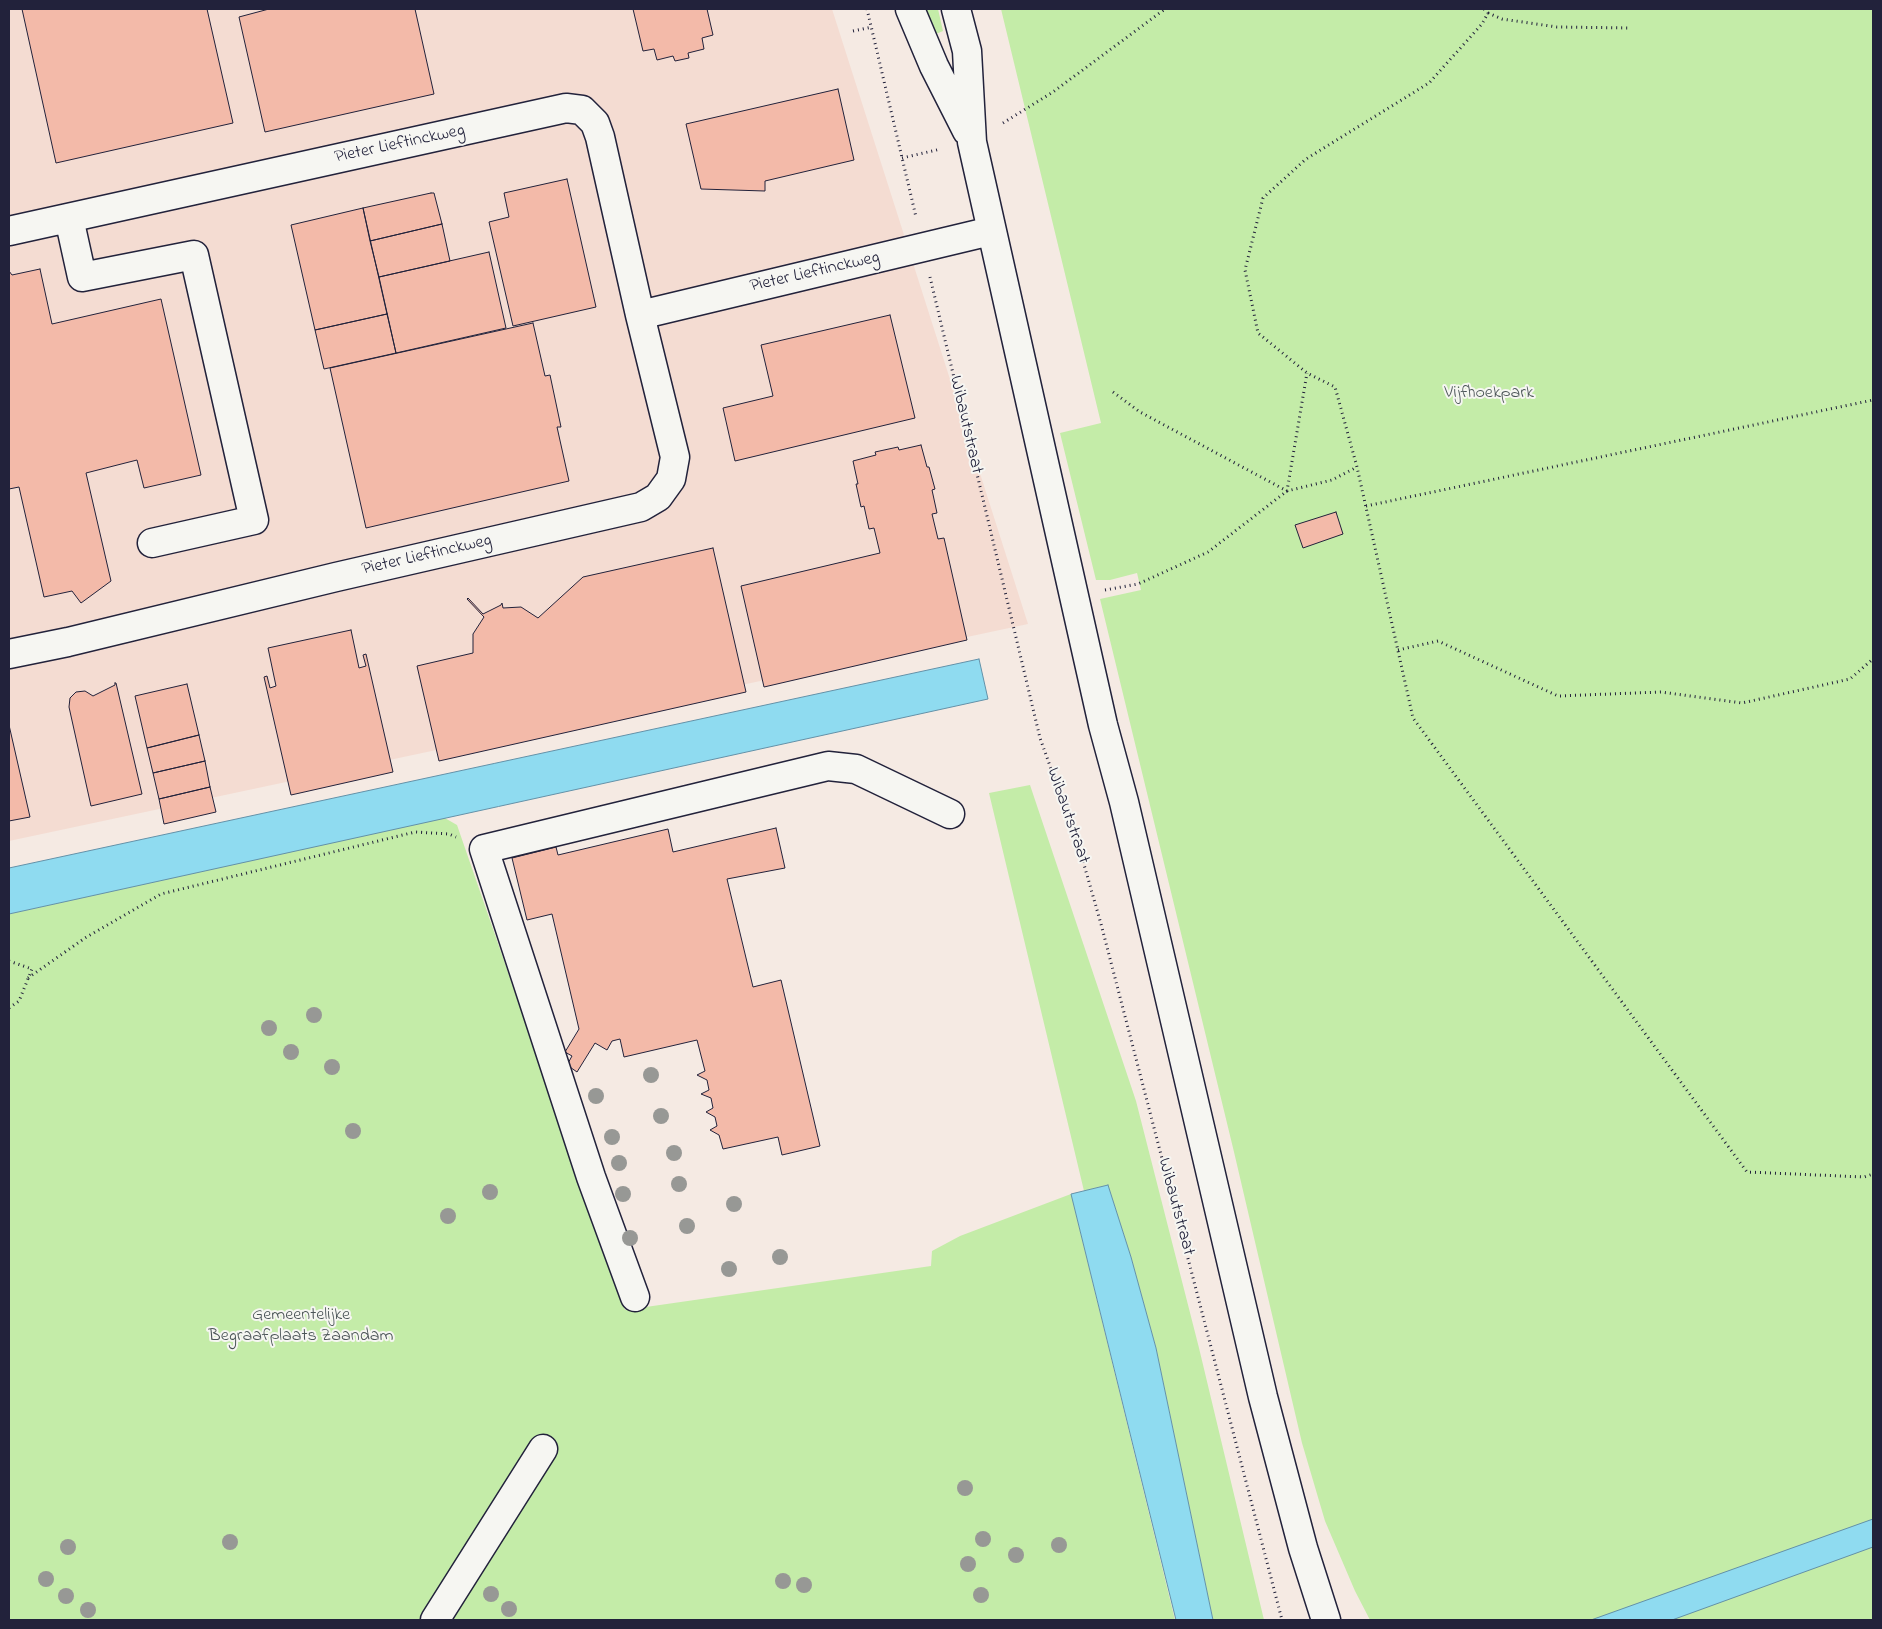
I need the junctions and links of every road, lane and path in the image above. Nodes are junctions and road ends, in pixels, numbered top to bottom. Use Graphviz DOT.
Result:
graph roads {
  1 [pos="868,9"];
  2 [pos="910,9"];
  3 [pos="956,9"];
  4 [pos="1164,9"];
  5 [pos="1484,9"];
  6 [pos="1488,13"];
  7 [pos="872,27"];
  8 [pos="1631,28"];
  9 [pos="853,31"];
  10 [pos="972,142"];
  11 [pos="902,158"];
  12 [pos="69,218"];
  13 [pos="9,231"];
  14 [pos="991,231"];
  15 [pos="923,248"];
  16 [pos="640,315"];
  17 [pos="1308,372"];
  18 [pos="1113,392"];
  19 [pos="1873,400"];
  20 [pos="1357,467"];
  21 [pos="1287,491"];
  22 [pos="1366,506"];
  23 [pos="152,543"];
  24 [pos="1074,596"];
  25 [pos="1398,650"];
  26 [pos="9,654"];
  27 [pos="1873,659"];
  28 [pos="950,814"];
  29 [pos="484,848"];
  30 [pos="9,960"];
  31 [pos="28,978"];
  32 [pos="9,1008"];
  33 [pos="1873,1174"];
  34 [pos="635,1297"];
  35 [pos="543,1449"];
  36 [pos="434,1620"];
  37 [pos="1282,1620"];
  38 [pos="1326,1620"];
  1 -- 7 [label="path, Wibautstraat"];
  2 -- 10 [label="street"];
  3 -- 10 [label="street"];
  4 -- 10 [label="path"];
  5 -- 6 [label="path"];
  6 -- 8 [label="path"];
  6 -- 17 [label="path"];
  7 -- 9 [label="path"];
  7 -- 11 [label="path, Wibautstraat"];
  10 -- 11 [label="path"];
  10 -- 14 [label="street"];
  11 -- 15 [label="path, Wibautstraat"];
  12 -- 13 [label="street, Pieter Lieftinckweg"];
  12 -- 16 [label="street, Pieter Lieftinckweg"];
  12 -- 23 [label="street"];
  14 -- 15 [label="street, Pieter Lieftinckweg"];
  14 -- 24 [label="street"];
  15 -- 16 [label="street, Pieter Lieftinckweg"];
  15 -- 37 [label="path, Wibautstraat"];
  16 -- 26 [label="street, Pieter Lieftinckweg"];
  17 -- 20 [label="path"];
  17 -- 21 [label="path"];
  18 -- 21 [label="path"];
  19 -- 22 [label="path"];
  20 -- 21 [label="path"];
  20 -- 22 [label="path"];
  21 -- 24 [label="path"];
  22 -- 25 [label="path"];
  24 -- 38 [label="street"];
  25 -- 27 [label="path"];
  25 -- 33 [label="path"];
  28 -- 29 [label="street"];
  29 -- 31 [label="path"];
  29 -- 34 [label="street"];
  30 -- 31 [label="path"];
  31 -- 32 [label="path"];
  35 -- 36 [label="street"];
}
